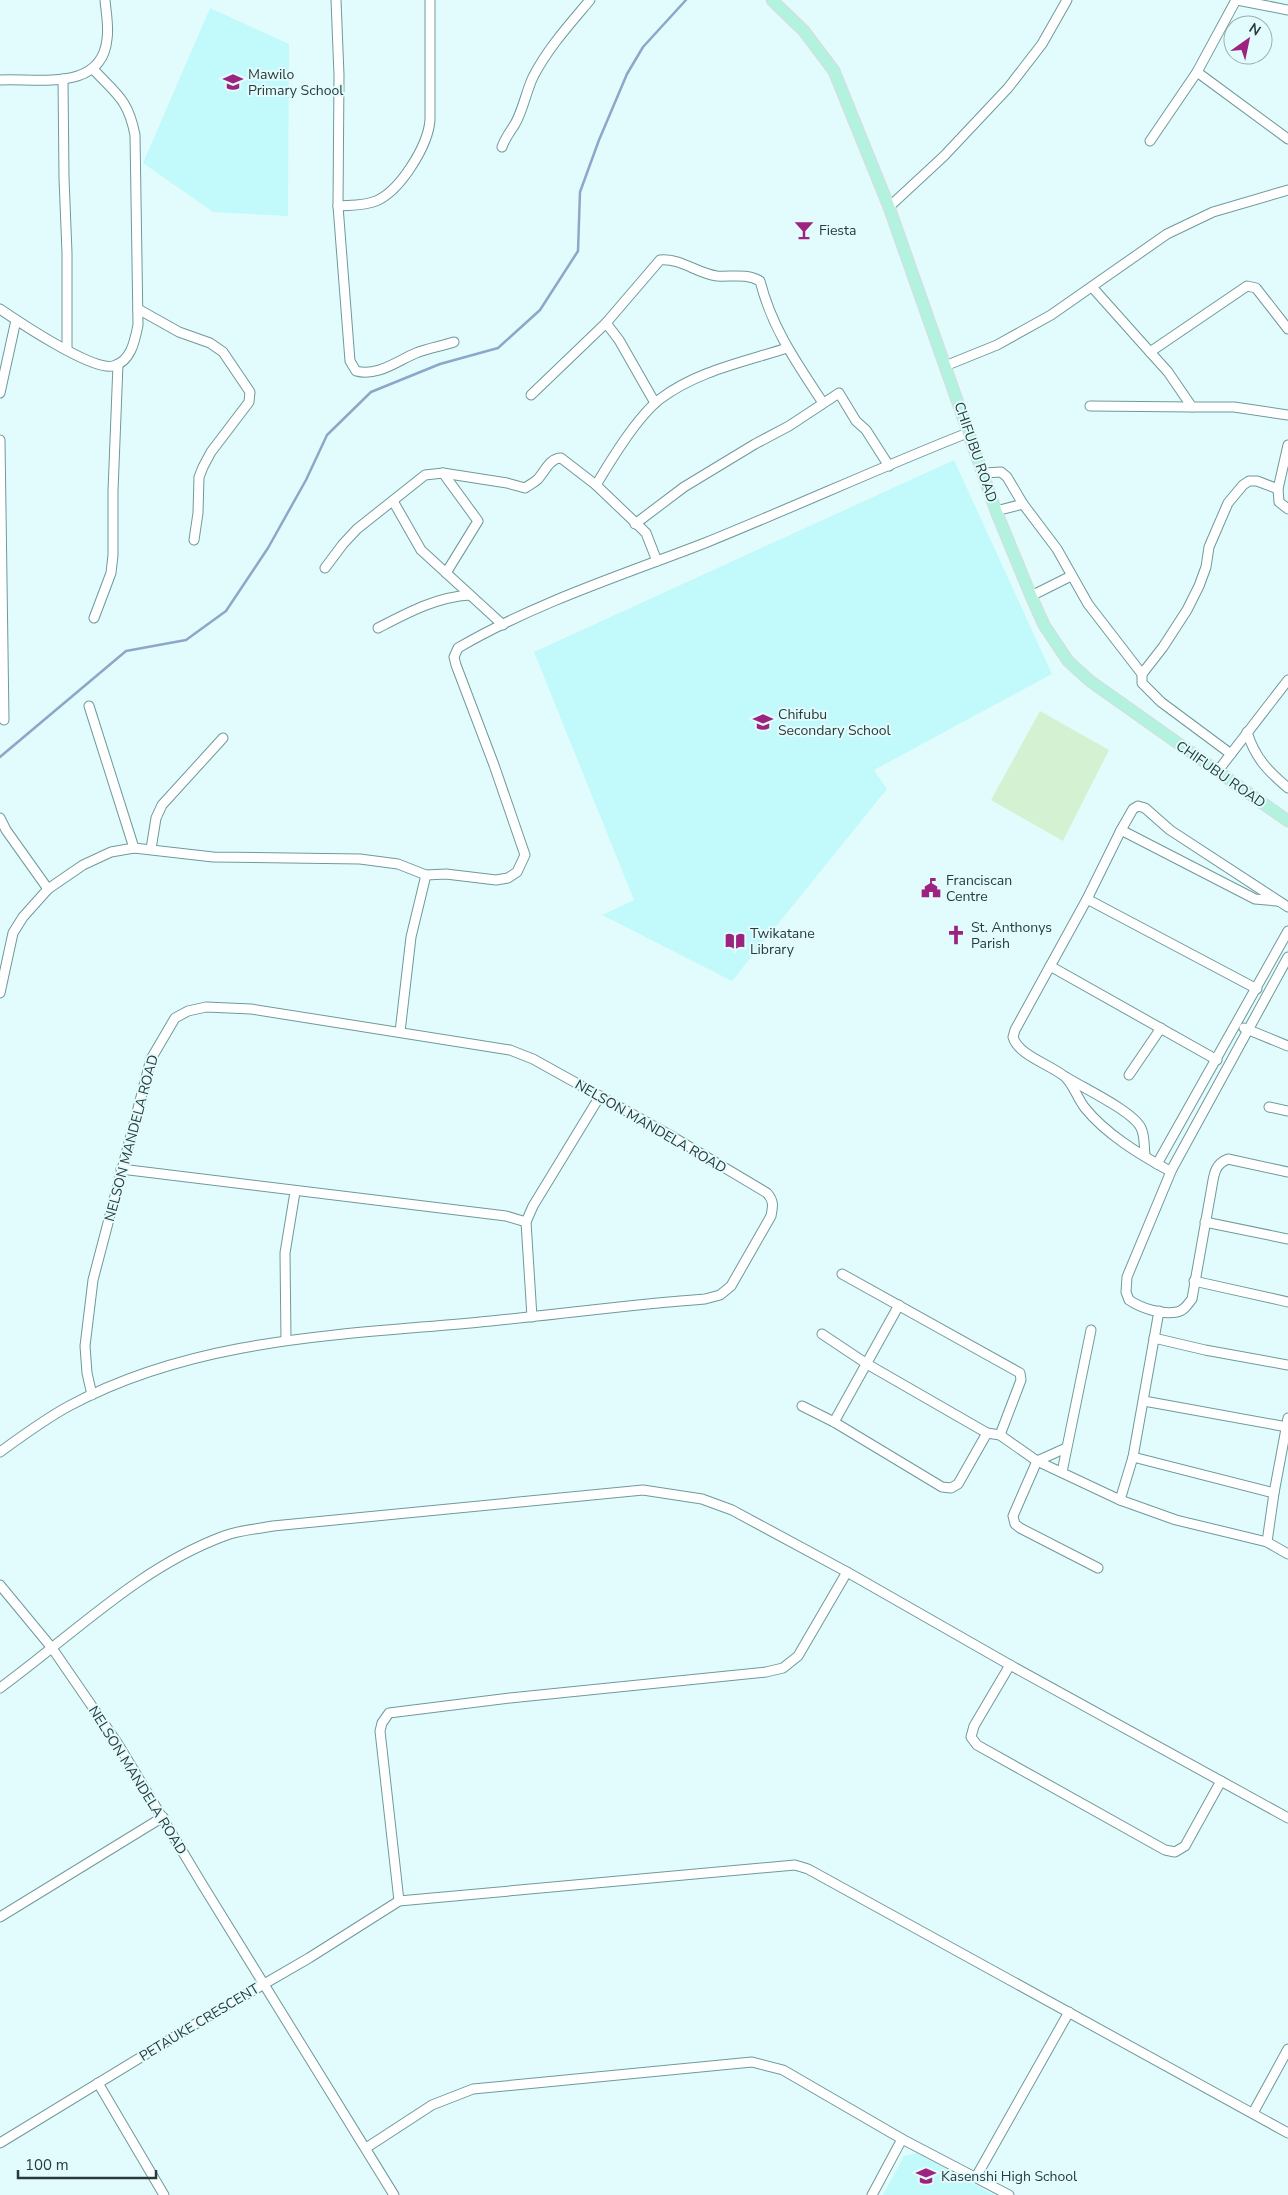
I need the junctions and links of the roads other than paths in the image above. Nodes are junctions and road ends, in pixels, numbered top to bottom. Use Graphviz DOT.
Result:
graph roads {
  1 [pos="105,0"];
  2 [pos="336,0"];
  3 [pos="430,0"];
  4 [pos="590,0"];
  5 [pos="773,0"];
  6 [pos="1067,0"];
  7 [pos="1236,0"];
  8 [pos="1288,10"];
  9 [pos="94,70"];
  10 [pos="1197,72"];
  11 [pos="63,79"];
  12 [pos="0,80"];
  13 [pos="1288,139"];
  14 [pos="1150,141"];
  15 [pos="502,147"];
  16 [pos="1288,190"];
  17 [pos="338,206"];
  18 [pos="889,207"];
  19 [pos="1092,287"];
  20 [pos="0,309"];
  21 [pos="138,309"];
  22 [pos="16,320"];
  23 [pos="606,323"];
  24 [pos="1288,329"];
  25 [pos="454,342"];
  26 [pos="788,348"];
  27 [pos="66,349"];
  28 [pos="1150,352"];
  29 [pos="118,364"];
  30 [pos="945,366"];
  31 [pos="0,393"];
  32 [pos="531,395"];
  33 [pos="655,403"];
  34 [pos="823,403"];
  35 [pos="1090,406"];
  36 [pos="1192,407"];
  37 [pos="1288,415"];
  38 [pos="970,432"];
  39 [pos="0,440"];
  40 [pos="1288,445"];
  41 [pos="889,466"];
  42 [pos="443,473"];
  43 [pos="984,473"];
  44 [pos="596,485"];
  45 [pos="1278,489"];
  46 [pos="393,501"];
  47 [pos="1023,504"];
  48 [pos="1288,509"];
  49 [pos="996,511"];
  50 [pos="635,524"];
  51 [pos="194,540"];
  52 [pos="657,561"];
  53 [pos="325,568"];
  54 [pos="446,573"];
  55 [pos="1071,576"];
  56 [pos="470,595"];
  57 [pos="1031,596"];
  58 [pos="94,618"];
  59 [pos="503,625"];
  60 [pos="378,628"];
  61 [pos="1142,674"];
  62 [pos="1288,680"];
  63 [pos="89,706"];
  64 [pos="4,720"];
  65 [pos="1247,732"];
  66 [pos="223,738"];
  67 [pos="1231,754"];
  68 [pos="1217,772"];
  69 [pos="1288,788"];
  70 [pos="0,818"];
  71 [pos="1288,821"];
  72 [pos="1121,830"];
  73 [pos="134,848"];
  74 [pos="151,849"];
  75 [pos="426,875"];
  76 [pos="48,889"];
  77 [pos="1087,898"];
  78 [pos="1277,901"];
  79 [pos="1288,908"];
  80 [pos="1288,931"];
  81 [pos="1274,957"];
  82 [pos="1286,960"];
  83 [pos="1050,966"];
  84 [pos="1257,989"];
  85 [pos="0,993"];
  86 [pos="1236,1025"];
  87 [pos="1161,1028"];
  88 [pos="1248,1030"];
  89 [pos="400,1032"];
  90 [pos="1288,1046"];
  91 [pos="1217,1060"];
  92 [pos="1129,1074"];
  93 [pos="1066,1077"];
  94 [pos="1201,1089"];
  95 [pos="1211,1095"];
  96 [pos="600,1096"];
  97 [pos="1269,1107"];
  98 [pos="1288,1111"];
  99 [pos="1145,1156"];
  100 [pos="1157,1164"];
  101 [pos="121,1169"];
  102 [pos="1172,1169"];
  103 [pos="1288,1172"];
  104 [pos="295,1192"];
  105 [pos="526,1222"];
  106 [pos="1205,1222"];
  107 [pos="1288,1239"];
  108 [pos="842,1274"];
  109 [pos="1194,1281"];
  110 [pos="1288,1302"];
  111 [pos="899,1305"];
  112 [pos="1159,1310"];
  113 [pos="532,1317"];
  114 [pos="1091,1330"];
  115 [pos="822,1334"];
  116 [pos="1154,1338"];
  117 [pos="286,1340"];
  118 [pos="866,1364"];
  119 [pos="1288,1364"];
  120 [pos="92,1395"];
  121 [pos="1144,1401"];
  122 [pos="802,1406"];
  123 [pos="834,1422"];
  124 [pos="1287,1423"];
  125 [pos="987,1433"];
  126 [pos="1000,1434"];
  127 [pos="1066,1448"];
  128 [pos="0,1452"];
  129 [pos="1133,1457"];
  130 [pos="1037,1461"];
  131 [pos="1062,1472"];
  132 [pos="1274,1493"];
  133 [pos="1120,1500"];
  134 [pos="1267,1542"];
  135 [pos="1288,1554"];
  136 [pos="1098,1568"];
  137 [pos="847,1572"];
  138 [pos="0,1585"];
  139 [pos="52,1648"];
  140 [pos="1010,1665"];
  141 [pos="0,1688"];
  142 [pos="1221,1781"];
  143 [pos="163,1817"];
  144 [pos="1288,1818"];
  145 [pos="400,1902"];
  146 [pos="0,1917"];
  147 [pos="264,1983"];
  148 [pos="1069,2012"];
  149 [pos="1288,2049"];
  150 [pos="98,2083"];
  151 [pos="1253,2113"];
  152 [pos="1288,2133"];
  153 [pos="902,2139"];
  154 [pos="0,2143"];
  155 [pos="366,2148"];
  156 [pos="976,2177"];
  157 [pos="164,2195"];
  158 [pos="394,2195"];
  159 [pos="872,2195"];
  160 [pos="1009,2195"];
  1 -- 9 [label="street"];
  2 -- 17 [label="street"];
  3 -- 17 [label="street"];
  4 -- 15 [label="street"];
  5 -- 18 [label="main road, CHIFUBU ROAD"];
  6 -- 18 [label="street"];
  7 -- 8 [label="street"];
  7 -- 10 [label="street"];
  9 -- 11 [label="street"];
  9 -- 21 [label="street"];
  10 -- 13 [label="street"];
  10 -- 14 [label="street"];
  11 -- 12 [label="street"];
  11 -- 27 [label="street"];
  16 -- 19 [label="street"];
  17 -- 25 [label="street"];
  18 -- 30 [label="main road, CHIFUBU ROAD"];
  19 -- 28 [label="street"];
  19 -- 30 [label="street"];
  20 -- 22 [label="street"];
  21 -- 29 [label="street"];
  21 -- 51 [label="street"];
  22 -- 27 [label="street"];
  22 -- 31 [label="street"];
  23 -- 26 [label="street"];
  23 -- 32 [label="street"];
  23 -- 33 [label="street"];
  24 -- 28 [label="street"];
  26 -- 33 [label="street"];
  26 -- 34 [label="street"];
  27 -- 29 [label="street"];
  28 -- 36 [label="street"];
  29 -- 58 [label="street"];
  30 -- 38 [label="main road, CHIFUBU ROAD"];
  33 -- 44 [label="street"];
  34 -- 41 [label="street"];
  34 -- 50 [label="street"];
  35 -- 36 [label="street"];
  36 -- 37 [label="street"];
  38 -- 41 [label="street"];
  38 -- 43 [label="main road, CHIFUBU ROAD"];
  39 -- 64 [label="street"];
  40 -- 45 [label="street"];
  41 -- 52 [label="street"];
  42 -- 44 [label="street"];
  42 -- 46 [label="street"];
  42 -- 54 [label="street"];
  43 -- 47 [label="street"];
  43 -- 49 [label="main road, CHIFUBU ROAD"];
  44 -- 50 [label="street"];
  45 -- 48 [label="street"];
  45 -- 61 [label="street"];
  46 -- 53 [label="street"];
  46 -- 54 [label="street"];
  47 -- 49 [label="street"];
  47 -- 55 [label="street"];
  49 -- 57 [label="main road, CHIFUBU ROAD"];
  50 -- 52 [label="street"];
  52 -- 59 [label="street"];
  54 -- 56 [label="street"];
  55 -- 57 [label="street"];
  55 -- 61 [label="street"];
  56 -- 59 [label="street"];
  56 -- 60 [label="street"];
  57 -- 68 [label="main road, CHIFUBU ROAD"];
  59 -- 75 [label="street"];
  61 -- 67 [label="street"];
  62 -- 65 [label="street"];
  63 -- 73 [label="street"];
  65 -- 67 [label="street"];
  65 -- 69 [label="street"];
  66 -- 74 [label="street"];
  67 -- 68 [label="street"];
  68 -- 71 [label="main road, CHIFUBU ROAD"];
  70 -- 76 [label="street"];
  72 -- 77 [label="street"];
  72 -- 78 [label="street"];
  72 -- 78 [label="street"];
  73 -- 74 [label="street"];
  73 -- 76 [label="street"];
  74 -- 75 [label="street"];
  75 -- 89 [label="street"];
  76 -- 85 [label="street"];
  77 -- 83 [label="street"];
  77 -- 84 [label="street"];
  78 -- 79 [label="street"];
  80 -- 81 [label="street"];
  81 -- 82 [label="street"];
  81 -- 84 [label="street"];
  82 -- 88 [label="street"];
  83 -- 87 [label="street"];
  83 -- 93 [label="street"];
  84 -- 86 [label="street"];
  86 -- 88 [label="street"];
  86 -- 91 [label="street"];
  87 -- 91 [label="street"];
  87 -- 92 [label="street"];
  88 -- 90 [label="street"];
  88 -- 95 [label="street"];
  89 -- 96 [label="street, NELSON MANDELA ROAD"];
  89 -- 101 [label="street, NELSON MANDELA ROAD"];
  91 -- 94 [label="street"];
  93 -- 99 [label="street"];
  93 -- 99 [label="street"];
  94 -- 95 [label="street"];
  94 -- 100 [label="street"];
  95 -- 102 [label="street"];
  96 -- 105 [label="street"];
  96 -- 113 [label="street, NELSON MANDELA ROAD"];
  97 -- 98 [label="street"];
  99 -- 100 [label="street"];
  100 -- 102 [label="street"];
  101 -- 104 [label="street"];
  101 -- 120 [label="street, NELSON MANDELA ROAD"];
  102 -- 112 [label="street"];
  103 -- 106 [label="street"];
  104 -- 105 [label="street"];
  104 -- 117 [label="street"];
  105 -- 113 [label="street"];
  106 -- 107 [label="street"];
  106 -- 109 [label="street"];
  108 -- 111 [label="street"];
  109 -- 110 [label="street"];
  109 -- 112 [label="street"];
  111 -- 118 [label="street"];
  111 -- 126 [label="street"];
  112 -- 116 [label="street"];
  113 -- 117 [label="street, NELSON MANDELA ROAD"];
  114 -- 127 [label="street"];
  115 -- 118 [label="street"];
  116 -- 119 [label="street"];
  116 -- 121 [label="street"];
  117 -- 120 [label="street, NELSON MANDELA ROAD"];
  118 -- 123 [label="street"];
  118 -- 125 [label="street"];
  120 -- 128 [label="street, NELSON MANDELA ROAD"];
  121 -- 124 [label="street"];
  121 -- 129 [label="street"];
  122 -- 123 [label="street"];
  123 -- 125 [label="street"];
  124 -- 132 [label="street"];
  125 -- 126 [label="street"];
  126 -- 130 [label="street"];
  127 -- 130 [label="street"];
  127 -- 131 [label="street"];
  129 -- 132 [label="street"];
  129 -- 133 [label="street"];
  130 -- 131 [label="street"];
  130 -- 136 [label="street"];
  131 -- 133 [label="street"];
  132 -- 134 [label="street"];
  133 -- 134 [label="street"];
  134 -- 135 [label="street"];
  137 -- 139 [label="street"];
  137 -- 140 [label="street"];
  137 -- 145 [label="street"];
  138 -- 139 [label="street, NELSON MANDELA ROAD"];
  139 -- 141 [label="street"];
  139 -- 143 [label="street, NELSON MANDELA ROAD"];
  140 -- 142 [label="street"];
  140 -- 142 [label="street"];
  142 -- 144 [label="street"];
  143 -- 146 [label="street"];
  143 -- 147 [label="street, NELSON MANDELA ROAD"];
  145 -- 147 [label="street, PETAUKE CRESCENT"];
  145 -- 148 [label="street"];
  147 -- 150 [label="street, PETAUKE CRESCENT"];
  147 -- 155 [label="street, NELSON MANDELA ROAD"];
  148 -- 151 [label="street"];
  148 -- 156 [label="street"];
  149 -- 151 [label="street"];
  150 -- 154 [label="street, PETAUKE CRESCENT"];
  150 -- 157 [label="street"];
  151 -- 152 [label="street"];
  153 -- 155 [label="street"];
  153 -- 156 [label="street"];
  153 -- 159 [label="street"];
  155 -- 158 [label="street, NELSON MANDELA ROAD"];
  156 -- 160 [label="street"];
}
